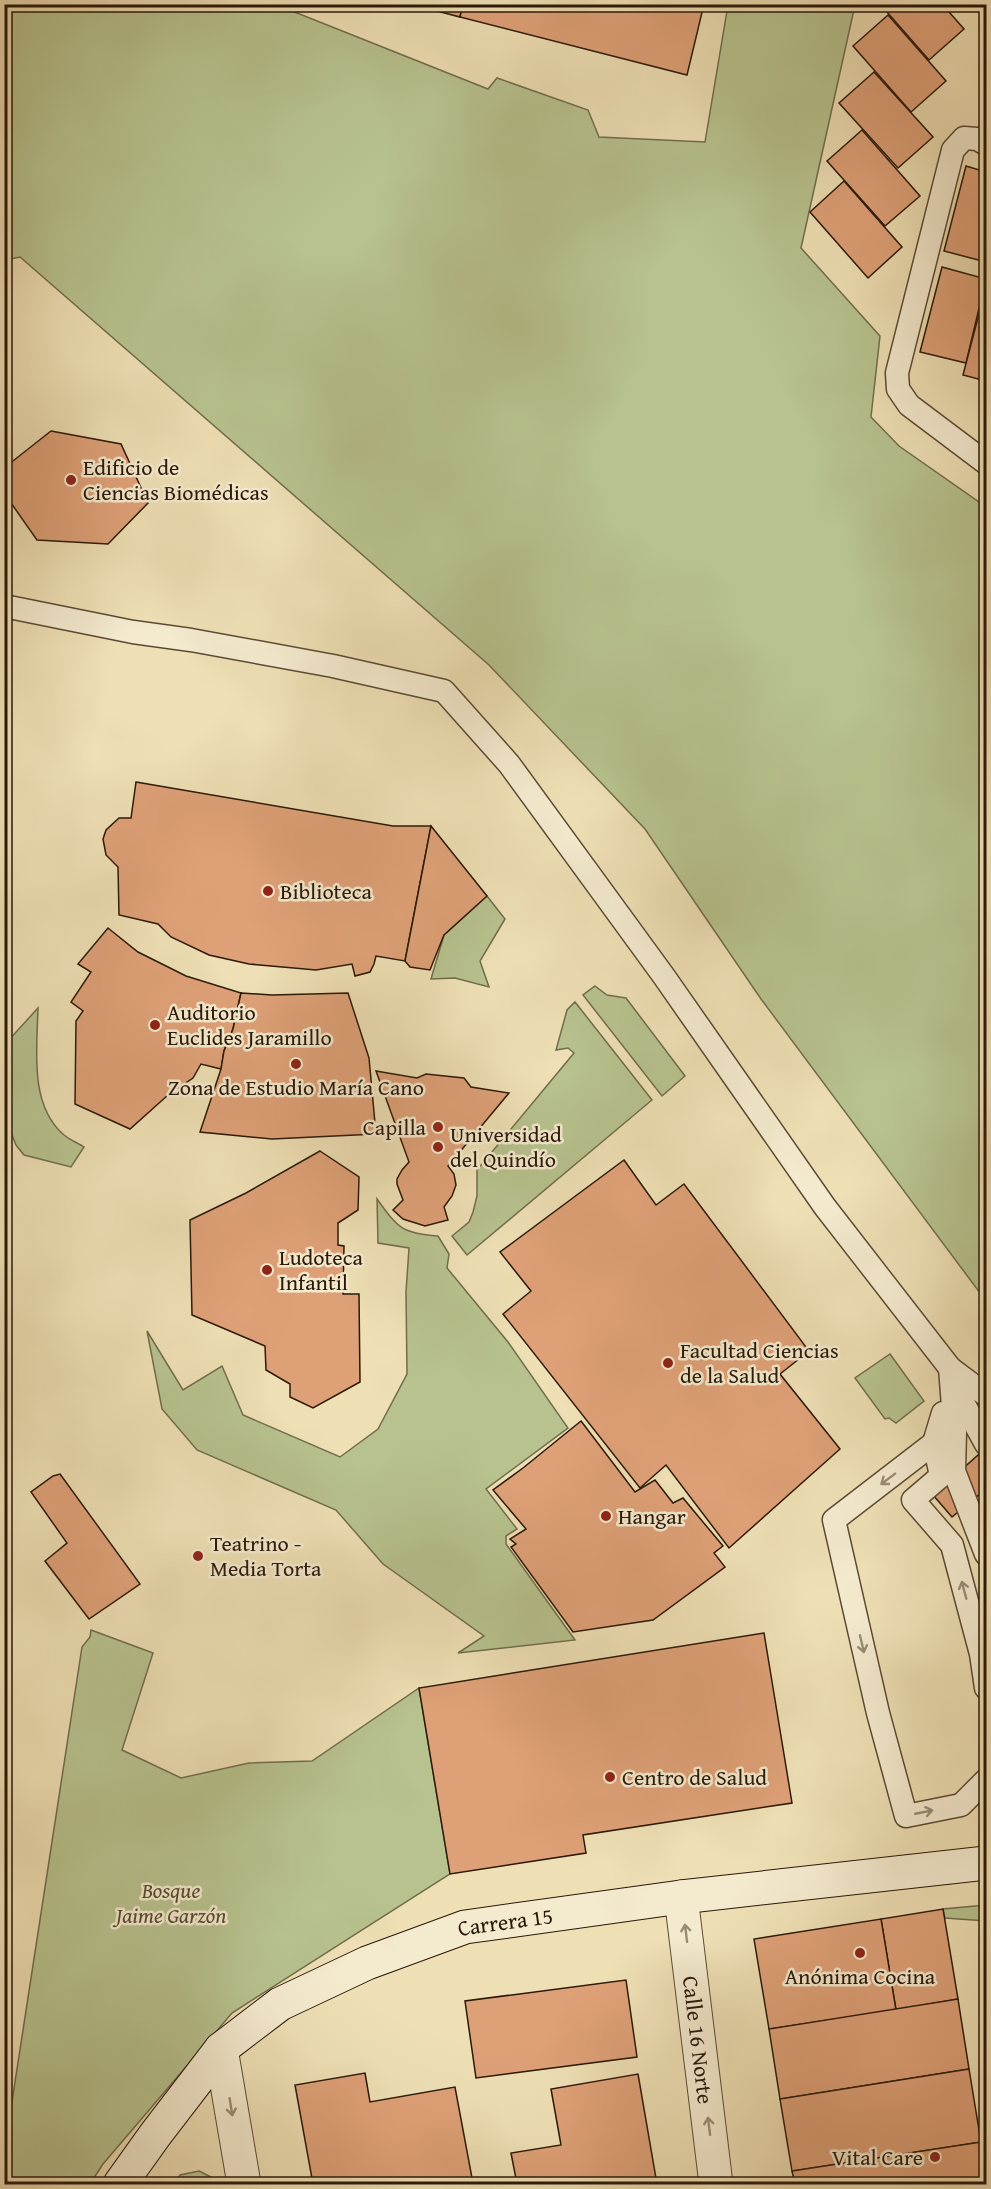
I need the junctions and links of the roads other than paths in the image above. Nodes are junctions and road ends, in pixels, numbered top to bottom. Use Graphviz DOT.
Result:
graph roads {
  1 [pos="987,144"];
  2 [pos="987,464"];
  3 [pos="4,606"];
  4 [pos="950,1368"];
  5 [pos="987,1395"];
  6 [pos="953,1413"];
  7 [pos="934,1443"];
  8 [pos="987,1444"];
  9 [pos="987,1554"];
  10 [pos="987,1688"];
  11 [pos="987,1780"];
  12 [pos="987,1863"];
  13 [pos="681,1897"];
  14 [pos="221,2049"];
  15 [pos="120,2184"];
  16 [pos="244,2184"];
  17 [pos="716,2184"];
  1 -- 2 [label="lane"];
  3 -- 4 [label="lane"];
  4 -- 5 [label="lane"];
  4 -- 6 [label="lane"];
  4 -- 8 [label="lane"];
  6 -- 7 [label="lane"];
  6 -- 9 [label="lane"];
  10 -- 7 [label="lane, one-way"];
  7 -- 11 [label="lane, one-way"];
  12 -- 13 [label="street, Carrera 15"];
  13 -- 14 [label="street, Carrera 15"];
  17 -- 13 [label="street, Calle 16 Norte, one-way"];
  14 -- 15 [label="street, Carrera 15"];
  14 -- 16 [label="street, one-way"];
}
